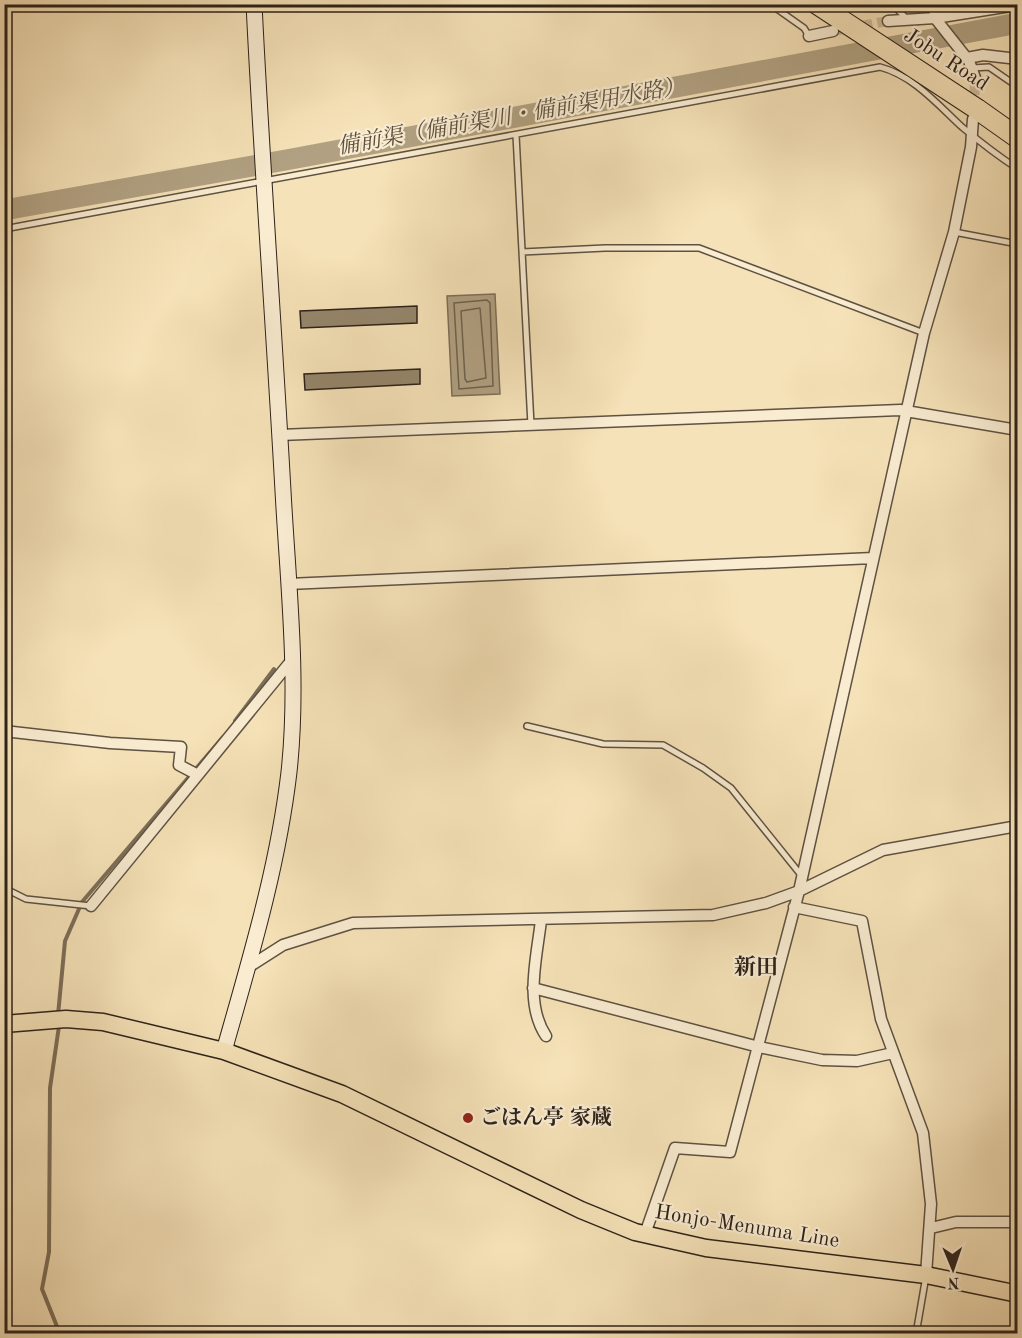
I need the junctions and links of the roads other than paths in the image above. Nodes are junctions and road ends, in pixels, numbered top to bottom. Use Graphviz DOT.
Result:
graph roads {
  1 [pos="254,4"];
  2 [pos="770,4"];
  3 [pos="817,4"];
  4 [pos="892,4"];
  5 [pos="934,4"];
  6 [pos="1017,5"];
  7 [pos="994,7"];
  8 [pos="906,18"];
  9 [pos="888,21"];
  10 [pos="938,22"];
  11 [pos="833,31"];
  12 [pos="809,36"];
  13 [pos="1017,59"];
  14 [pos="969,63"];
  15 [pos="1017,87"];
  16 [pos="973,119"];
  17 [pos="516,135"];
  18 [pos="973,136"];
  19 [pos="1017,138"];
  20 [pos="1017,169"];
  21 [pos="264,181"];
  22 [pos="4,229"];
  23 [pos="954,232"];
  24 [pos="1017,244"];
  25 [pos="522,252"];
  26 [pos="924,333"];
  27 [pos="906,411"];
  28 [pos="531,426"];
  29 [pos="1017,430"];
  30 [pos="280,435"];
  31 [pos="873,558"];
  32 [pos="288,584"];
  33 [pos="291,661"];
  34 [pos="527,726"];
  35 [pos="4,731"];
  36 [pos="198,775"];
  37 [pos="1017,826"];
  38 [pos="802,876"];
  39 [pos="4,888"];
  40 [pos="799,891"];
  41 [pos="91,906"];
  42 [pos="794,908"];
  43 [pos="541,920"];
  44 [pos="248,968"];
  45 [pos="533,988"];
  46 [pos="4,1024"];
  47 [pos="546,1036"];
  48 [pos="759,1047"];
  49 [pos="224,1051"];
  50 [pos="894,1053"];
  51 [pos="1017,1222"];
  52 [pos="931,1228"];
  53 [pos="645,1234"];
  54 [pos="926,1275"];
  55 [pos="1017,1294"];
  56 [pos="916,1334"];
  1 -- 21 [label="street"];
  2 -- 12 [label="lane"];
  3 -- 19 [label="highway, Jobu Road"];
  4 -- 8 [label="lane"];
  5 -- 10 [label="street"];
  6 -- 7 [label="street"];
  7 -- 10 [label="street"];
  8 -- 9 [label="street"];
  8 -- 10 [label="street"];
  10 -- 14 [label="street"];
  11 -- 12 [label="street"];
  13 -- 14 [label="street"];
  14 -- 15 [label="lane"];
  16 -- 18 [label="street"];
  17 -- 18 [label="lane"];
  17 -- 21 [label="lane"];
  17 -- 25 [label="lane"];
  18 -- 20 [label="lane"];
  18 -- 23 [label="street"];
  21 -- 22 [label="lane"];
  21 -- 30 [label="street"];
  23 -- 24 [label="lane"];
  23 -- 26 [label="street"];
  25 -- 26 [label="lane"];
  25 -- 28 [label="lane"];
  26 -- 27 [label="street"];
  27 -- 28 [label="street"];
  27 -- 29 [label="street"];
  27 -- 31 [label="street"];
  28 -- 30 [label="street"];
  30 -- 32 [label="street"];
  31 -- 32 [label="street"];
  31 -- 38 [label="street"];
  32 -- 33 [label="street"];
  33 -- 36 [label="street"];
  33 -- 44 [label="street"];
  34 -- 38 [label="lane"];
  35 -- 36 [label="street"];
  36 -- 41 [label="street"];
  37 -- 40 [label="street"];
  38 -- 40 [label="street"];
  39 -- 41 [label="lane"];
  40 -- 42 [label="street"];
  40 -- 43 [label="street"];
  42 -- 48 [label="street"];
  42 -- 50 [label="street"];
  43 -- 44 [label="street"];
  43 -- 45 [label="street"];
  44 -- 49 [label="street"];
  45 -- 47 [label="street"];
  45 -- 48 [label="street"];
  46 -- 49 [label="main road, Honjo-Menuma Line"];
  48 -- 50 [label="street"];
  48 -- 53 [label="street"];
  49 -- 53 [label="main road, Honjo-Menuma Line"];
  50 -- 52 [label="street"];
  51 -- 52 [label="street"];
  52 -- 54 [label="street"];
  53 -- 54 [label="main road, Honjo-Menuma Line"];
  54 -- 55 [label="main road, Honjo-Menuma Line"];
  54 -- 56 [label="lane"];
}
